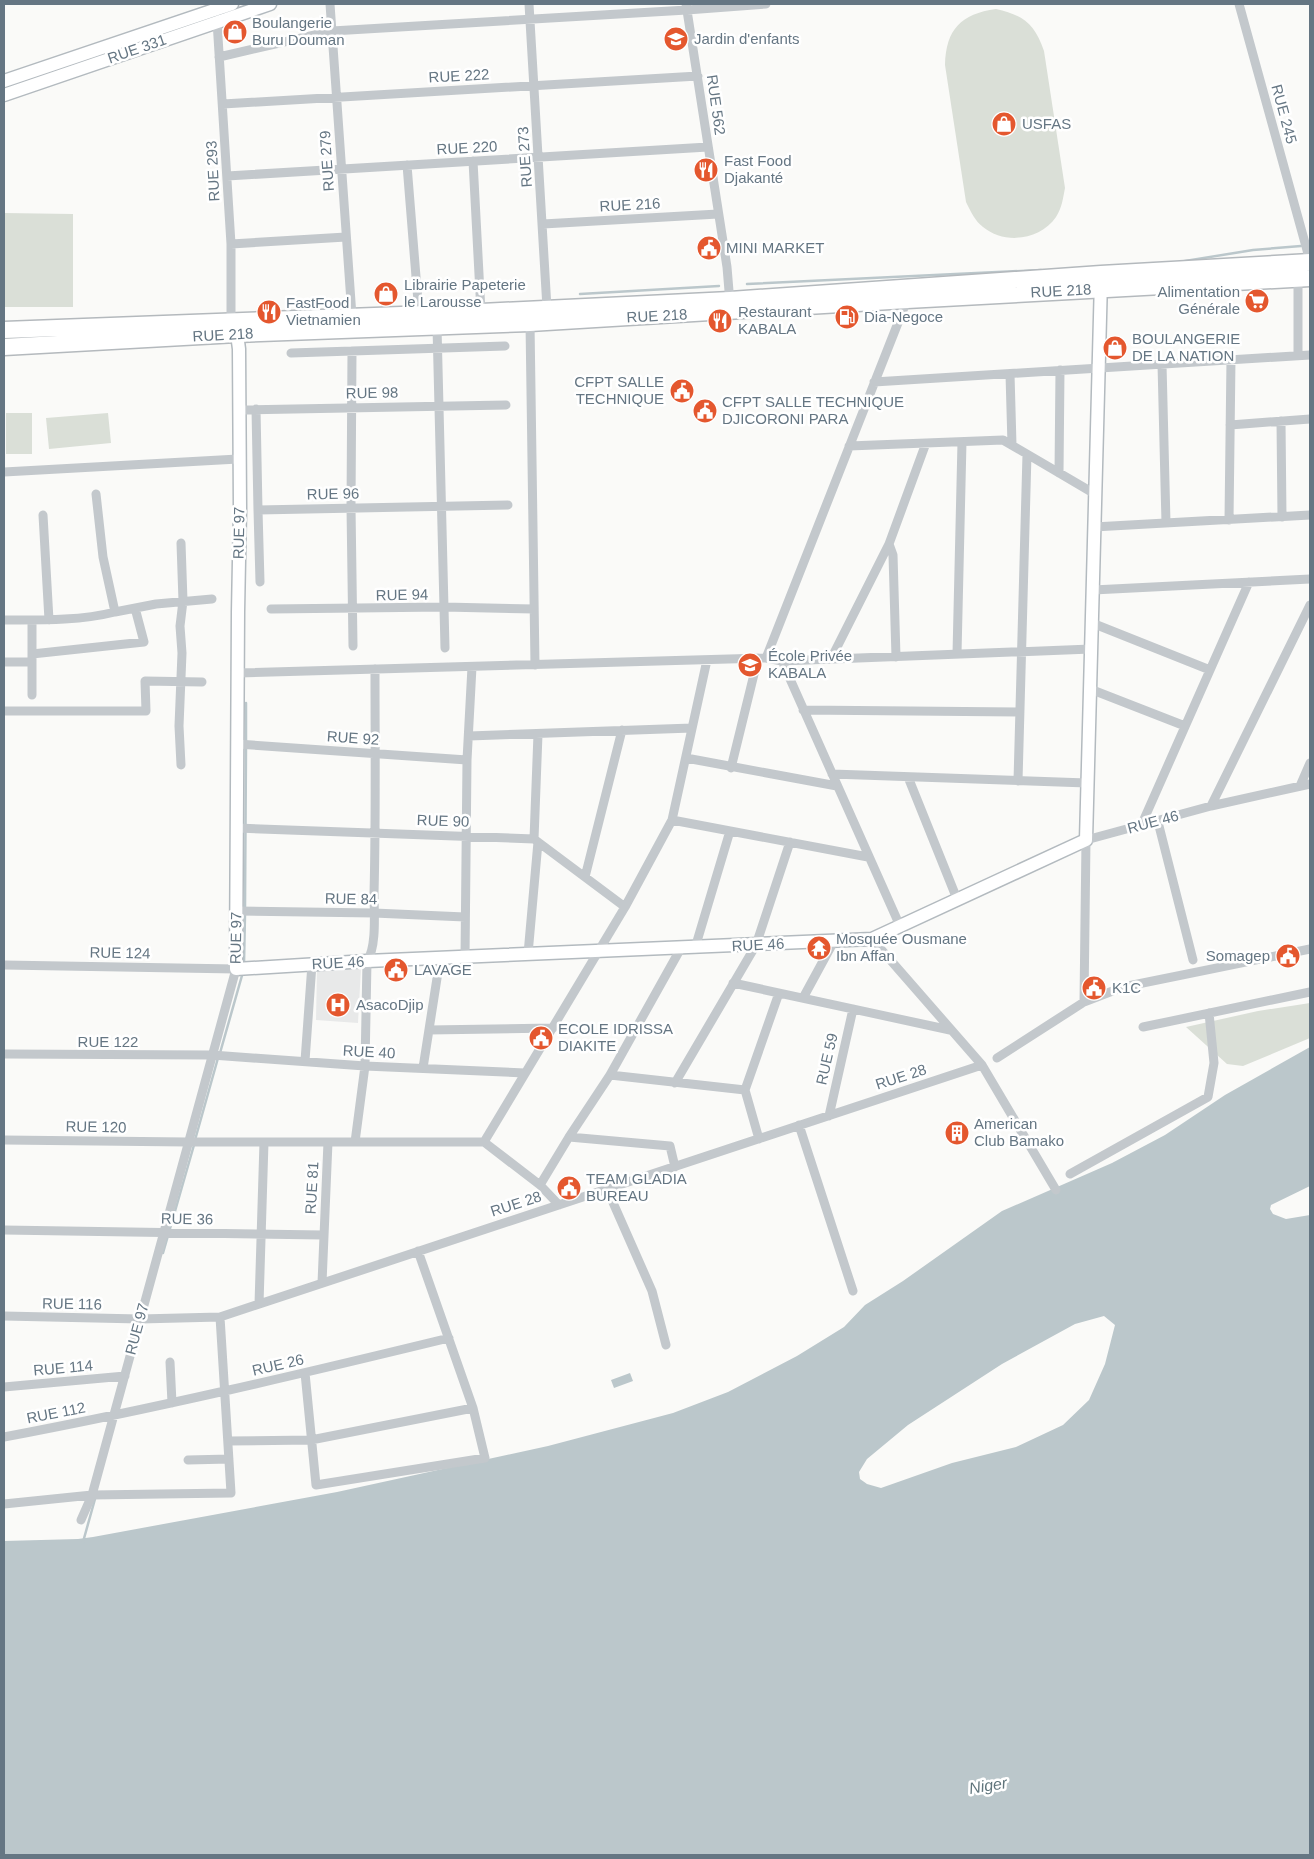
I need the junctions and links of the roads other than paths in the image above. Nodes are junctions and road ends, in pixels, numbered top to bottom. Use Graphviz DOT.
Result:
graph roads {
  1 [pos="270,4"];
  2 [pos="330,4"];
  3 [pos="529,4"];
  4 [pos="766,4"];
  5 [pos="1239,4"];
  6 [pos="687,7"];
  7 [pos="234,8"];
  8 [pos="530,20"];
  9 [pos="217,21"];
  10 [pos="332,31"];
  11 [pos="220,57"];
  12 [pos="698,76"];
  13 [pos="6,78"];
  14 [pos="534,86"];
  15 [pos="4,95"];
  16 [pos="336,97"];
  17 [pos="223,104"];
  18 [pos="708,147"];
  19 [pos="539,157"];
  20 [pos="473,161"];
  21 [pos="407,165"];
  22 [pos="341,169"];
  23 [pos="227,176"];
  24 [pos="718,214"];
  25 [pos="543,224"];
  26 [pos="346,237"];
  27 [pos="231,244"];
  28 [pos="1310,262"];
  29 [pos="1304,278"];
  30 [pos="1101,282"];
  31 [pos="907,300"];
  32 [pos="730,306"];
  33 [pos="547,308"];
  34 [pos="481,312"];
  35 [pos="418,314"];
  36 [pos="352,316"];
  37 [pos="530,323"];
  38 [pos="234,327"];
  39 [pos="437,327"];
  40 [pos="4,330"];
  41 [pos="505,346"];
  42 [pos="4,347"];
  43 [pos="437,347"];
  44 [pos="352,350"];
  45 [pos="291,353"];
  46 [pos="1310,355"];
  47 [pos="1298,356"];
  48 [pos="1231,359"];
  49 [pos="1162,364"];
  50 [pos="1099,368"];
  51 [pos="1060,370"];
  52 [pos="1010,374"];
  53 [pos="874,382"];
  54 [pos="506,405"];
  55 [pos="438,406"];
  56 [pos="352,407"];
  57 [pos="256,409"];
  58 [pos="239,410"];
  59 [pos="1310,419"];
  60 [pos="1282,421"];
  61 [pos="1230,424"];
  62 [pos="962,442"];
  63 [pos="926,443"];
  64 [pos="1012,445"];
  65 [pos="849,446"];
  66 [pos="1027,454"];
  67 [pos="238,460"];
  68 [pos="4,472"];
  69 [pos="1059,473"];
  70 [pos="96,494"];
  71 [pos="1095,494"];
  72 [pos="441,506"];
  73 [pos="508,506"];
  74 [pos="351,507"];
  75 [pos="258,510"];
  76 [pos="43,515"];
  77 [pos="1310,515"];
  78 [pos="1282,517"];
  79 [pos="1229,520"];
  80 [pos="1166,523"];
  81 [pos="1094,527"];
  82 [pos="181,543"];
  83 [pos="889,544"];
  84 [pos="1310,579"];
  85 [pos="260,582"];
  86 [pos="1249,582"];
  87 [pos="1093,590"];
  88 [pos="212,599"];
  89 [pos="183,601"];
  90 [pos="1310,605"];
  91 [pos="134,608"];
  92 [pos="444,608"];
  93 [pos="271,609"];
  94 [pos="353,609"];
  95 [pos="534,609"];
  96 [pos="115,612"];
  97 [pos="4,620"];
  98 [pos="32,620"];
  99 [pos="49,620"];
  100 [pos="1092,623"];
  101 [pos="353,646"];
  102 [pos="445,648"];
  103 [pos="1091,649"];
  104 [pos="1021,652"];
  105 [pos="957,654"];
  106 [pos="896,657"];
  107 [pos="32,658"];
  108 [pos="762,658"];
  109 [pos="831,659"];
  110 [pos="707,660"];
  111 [pos="782,661"];
  112 [pos="4,662"];
  113 [pos="535,665"];
  114 [pos="472,667"];
  115 [pos="375,669"];
  116 [pos="1210,670"];
  117 [pos="238,673"];
  118 [pos="180,681"];
  119 [pos="202,682"];
  120 [pos="1090,689"];
  121 [pos="32,695"];
  122 [pos="4,710"];
  123 [pos="804,710"];
  124 [pos="1020,712"];
  125 [pos="1185,726"];
  126 [pos="692,728"];
  127 [pos="622,730"];
  128 [pos="538,734"];
  129 [pos="469,736"];
  130 [pos="244,744"];
  131 [pos="375,753"];
  132 [pos="686,758"];
  133 [pos="467,760"];
  134 [pos="1310,763"];
  135 [pos="181,765"];
  136 [pos="731,768"];
  137 [pos="832,774"];
  138 [pos="908,777"];
  139 [pos="1018,780"];
  140 [pos="1087,783"];
  141 [pos="1310,784"];
  142 [pos="837,786"];
  143 [pos="1300,786"];
  144 [pos="1211,806"];
  145 [pos="672,820"];
  146 [pos="1158,822"];
  147 [pos="1141,826"];
  148 [pos="243,828"];
  149 [pos="730,831"];
  150 [pos="376,832"];
  151 [pos="466,836"];
  152 [pos="1086,840"];
  153 [pos="536,841"];
  154 [pos="790,842"];
  155 [pos="868,857"];
  156 [pos="585,877"];
  157 [pos="957,899"];
  158 [pos="626,907"];
  159 [pos="236,911"];
  160 [pos="374,912"];
  161 [pos="465,917"];
  162 [pos="900,926"];
  163 [pos="872,939"];
  164 [pos="834,941"];
  165 [pos="756,944"];
  166 [pos="681,948"];
  167 [pos="695,948"];
  168 [pos="1310,949"];
  169 [pos="600,951"];
  170 [pos="528,954"];
  171 [pos="465,958"];
  172 [pos="440,959"];
  173 [pos="1193,960"];
  174 [pos="367,961"];
  175 [pos="312,964"];
  176 [pos="4,965"];
  177 [pos="236,969"];
  178 [pos="733,983"];
  179 [pos="1310,992"];
  180 [pos="778,993"];
  181 [pos="803,998"];
  182 [pos="1084,1002"];
  183 [pos="853,1009"];
  184 [pos="1209,1013"];
  185 [pos="1143,1027"];
  186 [pos="553,1028"];
  187 [pos="429,1030"];
  188 [pos="951,1030"];
  189 [pos="4,1054"];
  190 [pos="212,1055"];
  191 [pos="997,1058"];
  192 [pos="306,1061"];
  193 [pos="982,1065"];
  194 [pos="365,1066"];
  195 [pos="423,1068"];
  196 [pos="526,1073"];
  197 [pos="610,1075"];
  198 [pos="674,1083"];
  199 [pos="745,1090"];
  200 [pos="829,1116"];
  201 [pos="799,1125"];
  202 [pos="569,1137"];
  203 [pos="759,1139"];
  204 [pos="4,1140"];
  205 [pos="188,1142"];
  206 [pos="264,1142"];
  207 [pos="328,1142"];
  208 [pos="355,1142"];
  209 [pos="484,1142"];
  210 [pos="675,1167"];
  211 [pos="1070,1174"];
  212 [pos="540,1185"];
  213 [pos="607,1189"];
  214 [pos="1056,1190"];
  215 [pos="559,1205"];
  216 [pos="4,1230"];
  217 [pos="163,1233"];
  218 [pos="260,1234"];
  219 [pos="323,1235"];
  220 [pos="418,1251"];
  221 [pos="322,1283"];
  222 [pos="853,1291"];
  223 [pos="259,1304"];
  224 [pos="4,1316"];
  225 [pos="220,1317"];
  226 [pos="140,1319"];
  227 [pos="448,1338"];
  228 [pos="666,1345"];
  229 [pos="170,1362"];
  230 [pos="304,1373"];
  231 [pos="125,1376"];
  232 [pos="4,1386"];
  233 [pos="225,1392"];
  234 [pos="172,1403"];
  235 [pos="473,1408"];
  236 [pos="114,1416"];
  237 [pos="4,1437"];
  238 [pos="312,1440"];
  239 [pos="228,1441"];
  240 [pos="229,1459"];
  241 [pos="188,1460"];
  242 [pos="92,1495"];
  243 [pos="4,1504"];
  244 [pos="81,1520"];
  1 -- 7 [label="street, RUE 331"];
  2 -- 10 [label="street, RUE 279"];
  3 -- 8 [label="street, RUE 273"];
  4 -- 6 [label="street"];
  5 -- 28 [label="street, RUE 245"];
  6 -- 8 [label="street"];
  6 -- 12 [label="street, RUE 562"];
  7 -- 9 [label="street, RUE 331"];
  7 -- 13 [label="street, RUE 331"];
  8 -- 10 [label="street"];
  8 -- 14 [label="street, RUE 273"];
  9 -- 11 [label="street, RUE 293"];
  9 -- 15 [label="street, RUE 331"];
  10 -- 11 [label="street"];
  10 -- 16 [label="street, RUE 279"];
  11 -- 17 [label="street, RUE 293"];
  12 -- 14 [label="street, RUE 222"];
  12 -- 18 [label="street, RUE 562"];
  14 -- 16 [label="street, RUE 222"];
  14 -- 19 [label="street, RUE 273"];
  16 -- 17 [label="street, RUE 222"];
  16 -- 22 [label="street, RUE 279"];
  17 -- 23 [label="street, RUE 293"];
  18 -- 19 [label="street, RUE 220"];
  18 -- 24 [label="street, RUE 562"];
  19 -- 20 [label="street, RUE 220"];
  19 -- 25 [label="street, RUE 273"];
  20 -- 21 [label="street, RUE 220"];
  20 -- 34 [label="street"];
  21 -- 22 [label="street, RUE 220"];
  21 -- 35 [label="street"];
  22 -- 23 [label="street, RUE 220"];
  22 -- 26 [label="street, RUE 279"];
  23 -- 27 [label="street, RUE 293"];
  24 -- 25 [label="street, RUE 216"];
  24 -- 32 [label="street, RUE 562"];
  25 -- 33 [label="street, RUE 273"];
  26 -- 27 [label="street"];
  26 -- 36 [label="street, RUE 279"];
  27 -- 38 [label="street, RUE 293"];
  28 -- 30 [label="highway"];
  29 -- 30 [label="highway, RUE 218"];
  29 -- 47 [label="street"];
  30 -- 31 [label="highway, RUE 218"];
  30 -- 32 [label="highway, RUE 218"];
  30 -- 50 [label="street"];
  31 -- 32 [label="highway, RUE 218"];
  31 -- 53 [label="street"];
  32 -- 33 [label="highway, RUE 218"];
  32 -- 37 [label="highway, RUE 218"];
  33 -- 34 [label="highway, RUE 218"];
  34 -- 35 [label="highway, RUE 218"];
  35 -- 36 [label="highway, RUE 218"];
  36 -- 38 [label="highway, RUE 218"];
  37 -- 39 [label="highway, RUE 218"];
  37 -- 95 [label="street"];
  38 -- 39 [label="highway, RUE 218"];
  38 -- 40 [label="highway, RUE 218"];
  38 -- 42 [label="highway, RUE 218"];
  38 -- 58 [label="street, RUE 97"];
  39 -- 43 [label="street"];
  41 -- 43 [label="street"];
  43 -- 44 [label="street"];
  43 -- 55 [label="street"];
  44 -- 45 [label="street"];
  44 -- 56 [label="street"];
  46 -- 47 [label="street"];
  47 -- 48 [label="street"];
  48 -- 49 [label="street"];
  48 -- 61 [label="street"];
  49 -- 50 [label="street"];
  49 -- 80 [label="street"];
  50 -- 51 [label="street"];
  50 -- 71 [label="street"];
  51 -- 52 [label="street"];
  51 -- 69 [label="street"];
  52 -- 53 [label="street"];
  52 -- 64 [label="street"];
  53 -- 65 [label="street"];
  54 -- 55 [label="street, RUE 98"];
  55 -- 56 [label="street, RUE 98"];
  55 -- 72 [label="street"];
  56 -- 57 [label="street, RUE 98"];
  56 -- 74 [label="street"];
  57 -- 58 [label="street, RUE 98"];
  57 -- 75 [label="street"];
  58 -- 67 [label="street, RUE 97"];
  59 -- 60 [label="street"];
  60 -- 61 [label="street"];
  60 -- 78 [label="street"];
  61 -- 79 [label="street"];
  62 -- 63 [label="street"];
  62 -- 64 [label="street"];
  62 -- 105 [label="street"];
  63 -- 65 [label="street"];
  63 -- 83 [label="street"];
  64 -- 66 [label="street"];
  65 -- 108 [label="street"];
  66 -- 69 [label="street"];
  66 -- 104 [label="street"];
  67 -- 68 [label="street"];
  67 -- 117 [label="street, RUE 97"];
  69 -- 71 [label="street"];
  70 -- 96 [label="street"];
  71 -- 81 [label="street"];
  72 -- 73 [label="street, RUE 96"];
  72 -- 74 [label="street, RUE 96"];
  72 -- 92 [label="street"];
  74 -- 75 [label="street, RUE 96"];
  74 -- 94 [label="street"];
  75 -- 85 [label="street"];
  76 -- 99 [label="street"];
  77 -- 78 [label="street"];
  78 -- 79 [label="street"];
  79 -- 80 [label="street"];
  80 -- 81 [label="street"];
  81 -- 87 [label="street"];
  82 -- 89 [label="street"];
  83 -- 106 [label="street"];
  83 -- 109 [label="street"];
  84 -- 86 [label="street"];
  86 -- 87 [label="street"];
  86 -- 116 [label="street"];
  87 -- 100 [label="street"];
  88 -- 89 [label="street"];
  89 -- 91 [label="street"];
  89 -- 118 [label="street"];
  90 -- 144 [label="street"];
  91 -- 96 [label="street"];
  91 -- 107 [label="street"];
  92 -- 94 [label="street, RUE 94"];
  92 -- 95 [label="street, RUE 94"];
  92 -- 102 [label="street"];
  93 -- 94 [label="street, RUE 94"];
  94 -- 101 [label="street"];
  95 -- 113 [label="street"];
  96 -- 99 [label="street"];
  97 -- 98 [label="street"];
  98 -- 99 [label="street"];
  98 -- 107 [label="street"];
  100 -- 103 [label="street"];
  100 -- 116 [label="street"];
  103 -- 104 [label="street"];
  103 -- 120 [label="street"];
  104 -- 105 [label="street"];
  104 -- 124 [label="street"];
  105 -- 106 [label="street"];
  106 -- 109 [label="street"];
  107 -- 112 [label="street"];
  107 -- 121 [label="street"];
  108 -- 110 [label="street"];
  108 -- 111 [label="street"];
  108 -- 136 [label="street"];
  109 -- 111 [label="street"];
  110 -- 113 [label="street"];
  110 -- 126 [label="street"];
  111 -- 123 [label="street"];
  113 -- 114 [label="street"];
  114 -- 115 [label="street"];
  114 -- 129 [label="street"];
  115 -- 117 [label="street"];
  115 -- 131 [label="street"];
  116 -- 125 [label="street"];
  117 -- 130 [label="street, RUE 97"];
  118 -- 119 [label="street"];
  118 -- 122 [label="street"];
  118 -- 135 [label="street"];
  120 -- 125 [label="street"];
  120 -- 140 [label="street"];
  123 -- 124 [label="street"];
  123 -- 137 [label="street"];
  124 -- 139 [label="street"];
  125 -- 147 [label="street"];
  126 -- 127 [label="street"];
  126 -- 132 [label="street"];
  127 -- 128 [label="street"];
  127 -- 156 [label="street"];
  128 -- 129 [label="street"];
  128 -- 153 [label="street"];
  129 -- 133 [label="street"];
  130 -- 131 [label="street, RUE 92"];
  130 -- 148 [label="street, RUE 97"];
  131 -- 133 [label="street, RUE 92"];
  131 -- 150 [label="street"];
  132 -- 136 [label="street"];
  132 -- 145 [label="street"];
  133 -- 151 [label="street"];
  134 -- 143 [label="street"];
  136 -- 142 [label="street"];
  137 -- 138 [label="street"];
  137 -- 142 [label="street"];
  138 -- 139 [label="street"];
  138 -- 157 [label="street"];
  139 -- 140 [label="street"];
  140 -- 152 [label="street"];
  141 -- 143 [label="street, RUE 46"];
  142 -- 155 [label="street"];
  143 -- 144 [label="street, RUE 46"];
  144 -- 146 [label="street, RUE 46"];
  145 -- 149 [label="street"];
  145 -- 158 [label="street"];
  146 -- 147 [label="street, RUE 46"];
  146 -- 173 [label="street"];
  147 -- 152 [label="street, RUE 46"];
  148 -- 150 [label="street, RUE 90"];
  148 -- 159 [label="street, RUE 97"];
  149 -- 154 [label="street"];
  149 -- 167 [label="street"];
  150 -- 151 [label="street, RUE 90"];
  150 -- 160 [label="street"];
  151 -- 153 [label="street, RUE 90"];
  151 -- 161 [label="street"];
  152 -- 157 [label="street, RUE 46"];
  152 -- 182 [label="street"];
  153 -- 156 [label="street"];
  153 -- 170 [label="street"];
  154 -- 155 [label="street"];
  154 -- 165 [label="street"];
  155 -- 162 [label="street"];
  156 -- 158 [label="street"];
  157 -- 162 [label="street, RUE 46"];
  158 -- 169 [label="street"];
  159 -- 160 [label="street, RUE 84"];
  159 -- 177 [label="street, RUE 97"];
  160 -- 161 [label="street, RUE 84"];
  160 -- 174 [label="street"];
  161 -- 171 [label="street"];
  162 -- 163 [label="street, RUE 46"];
  163 -- 164 [label="street, RUE 46"];
  163 -- 188 [label="street"];
  164 -- 165 [label="street, RUE 46"];
  164 -- 181 [label="street"];
  165 -- 167 [label="street, RUE 46"];
  165 -- 178 [label="street"];
  166 -- 167 [label="street, RUE 46"];
  166 -- 169 [label="street, RUE 46"];
  166 -- 197 [label="street"];
  168 -- 182 [label="street"];
  169 -- 170 [label="street, RUE 46"];
  169 -- 186 [label="street"];
  170 -- 171 [label="street, RUE 46"];
  171 -- 172 [label="street, RUE 46"];
  172 -- 174 [label="street, RUE 46"];
  172 -- 187 [label="street"];
  174 -- 175 [label="street, RUE 46"];
  174 -- 194 [label="street"];
  175 -- 177 [label="street, RUE 46"];
  175 -- 192 [label="street"];
  176 -- 177 [label="street, RUE 124"];
  177 -- 190 [label="street, RUE 97"];
  178 -- 180 [label="street"];
  178 -- 198 [label="street"];
  179 -- 184 [label="street"];
  180 -- 181 [label="street"];
  180 -- 199 [label="street"];
  181 -- 183 [label="street"];
  182 -- 191 [label="street"];
  183 -- 188 [label="street"];
  183 -- 200 [label="street, RUE 59"];
  184 -- 185 [label="street"];
  184 -- 211 [label="street"];
  186 -- 187 [label="street"];
  186 -- 196 [label="street"];
  187 -- 195 [label="street"];
  188 -- 193 [label="street"];
  189 -- 190 [label="street, RUE 122"];
  190 -- 192 [label="street, RUE 40"];
  190 -- 205 [label="street, RUE 97"];
  192 -- 194 [label="street, RUE 40"];
  193 -- 200 [label="street, RUE 28"];
  193 -- 214 [label="street"];
  194 -- 195 [label="street, RUE 40"];
  194 -- 208 [label="street"];
  195 -- 196 [label="street, RUE 40"];
  196 -- 209 [label="street"];
  197 -- 198 [label="street"];
  197 -- 202 [label="street"];
  198 -- 199 [label="street"];
  199 -- 203 [label="street"];
  200 -- 201 [label="street, RUE 28"];
  201 -- 203 [label="street, RUE 28"];
  201 -- 222 [label="street"];
  202 -- 210 [label="street"];
  202 -- 212 [label="street"];
  203 -- 210 [label="street, RUE 28"];
  204 -- 205 [label="street, RUE 120"];
  205 -- 206 [label="street, RUE 120"];
  205 -- 217 [label="street, RUE 97"];
  206 -- 207 [label="street, RUE 120"];
  206 -- 218 [label="street"];
  207 -- 208 [label="street, RUE 120"];
  207 -- 219 [label="street, RUE 81"];
  208 -- 209 [label="street, RUE 120"];
  209 -- 212 [label="street"];
  210 -- 213 [label="street, RUE 28"];
  212 -- 215 [label="street"];
  213 -- 215 [label="street, RUE 28"];
  213 -- 228 [label="street"];
  215 -- 220 [label="street, RUE 28"];
  216 -- 217 [label="street, RUE 36"];
  217 -- 218 [label="street, RUE 36"];
  217 -- 226 [label="street, RUE 97"];
  218 -- 219 [label="street, RUE 36"];
  218 -- 223 [label="street"];
  219 -- 221 [label="street"];
  220 -- 221 [label="street, RUE 28"];
  220 -- 227 [label="street"];
  221 -- 223 [label="street, RUE 28"];
  223 -- 225 [label="street, RUE 28"];
  224 -- 226 [label="street, RUE 116"];
  225 -- 226 [label="street, RUE 28"];
  225 -- 233 [label="street"];
  226 -- 231 [label="street, RUE 97"];
  227 -- 230 [label="street, RUE 26"];
  227 -- 235 [label="street"];
  229 -- 234 [label="street"];
  230 -- 233 [label="street, RUE 26"];
  230 -- 238 [label="street"];
  231 -- 232 [label="street, RUE 114"];
  231 -- 236 [label="street, RUE 97"];
  233 -- 234 [label="street, RUE 26"];
  233 -- 239 [label="street"];
  234 -- 236 [label="street, RUE 26"];
  235 -- 238 [label="street"];
  235 -- 238 [label="street"];
  236 -- 237 [label="street, RUE 112"];
  236 -- 242 [label="street, RUE 97"];
  238 -- 239 [label="street"];
  239 -- 240 [label="street"];
  240 -- 241 [label="street"];
  240 -- 242 [label="street"];
  242 -- 243 [label="street"];
  242 -- 244 [label="street, RUE 97"];
}
